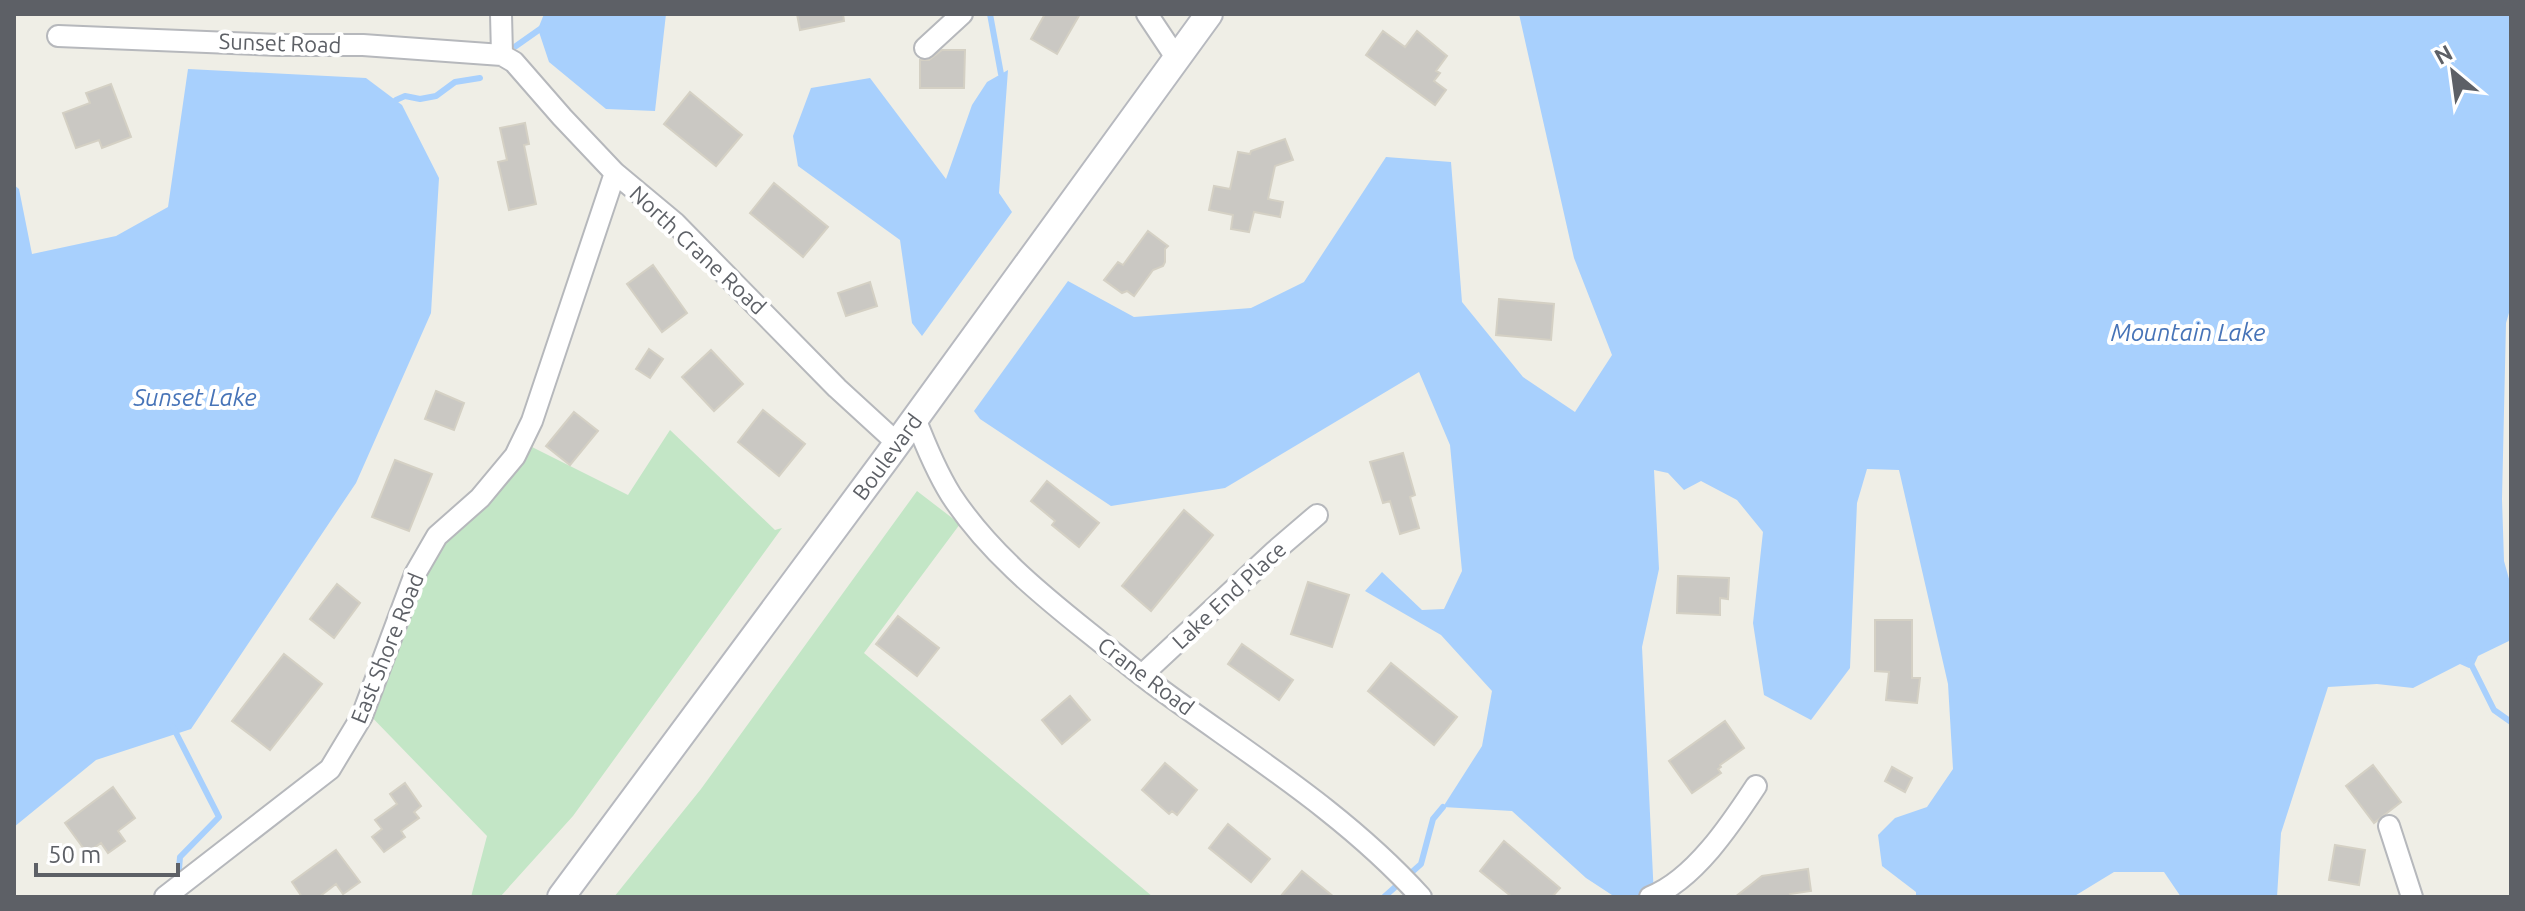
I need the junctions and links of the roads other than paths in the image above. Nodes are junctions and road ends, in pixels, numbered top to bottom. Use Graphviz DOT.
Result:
graph roads {
  1 [pos="501,14"];
  2 [pos="962,14"];
  3 [pos="1147,14"];
  4 [pos="1209,14"];
  5 [pos="58,36"];
  6 [pos="925,48"];
  7 [pos="502,55"];
  8 [pos="1177,59"];
  9 [pos="615,173"];
  10 [pos="915,418"];
  11 [pos="897,443"];
  12 [pos="1317,515"];
  13 [pos="1142,675"];
  14 [pos="1756,786"];
  15 [pos="2389,826"];
  16 [pos="1654,895"];
  17 [pos="165,897"];
  18 [pos="561,897"];
  19 [pos="1421,897"];
  20 [pos="2412,897"];
  1 -- 7 [label="street"];
  2 -- 6 [label="street"];
  3 -- 8 [label="street"];
  4 -- 8 [label="main road, Boulevard"];
  5 -- 7 [label="street, Sunset Road"];
  7 -- 9 [label="street, North Crane Road"];
  8 -- 10 [label="main road, Boulevard"];
  9 -- 11 [label="street, North Crane Road"];
  9 -- 17 [label="street, East Shore Road"];
  10 -- 11 [label="main road, Boulevard"];
  10 -- 13 [label="street, Crane Road"];
  11 -- 18 [label="main road, Boulevard"];
  12 -- 13 [label="street, Lake End Place"];
  13 -- 19 [label="street, Crane Road"];
  14 -- 16 [label="street"];
  15 -- 20 [label="street"];
}
